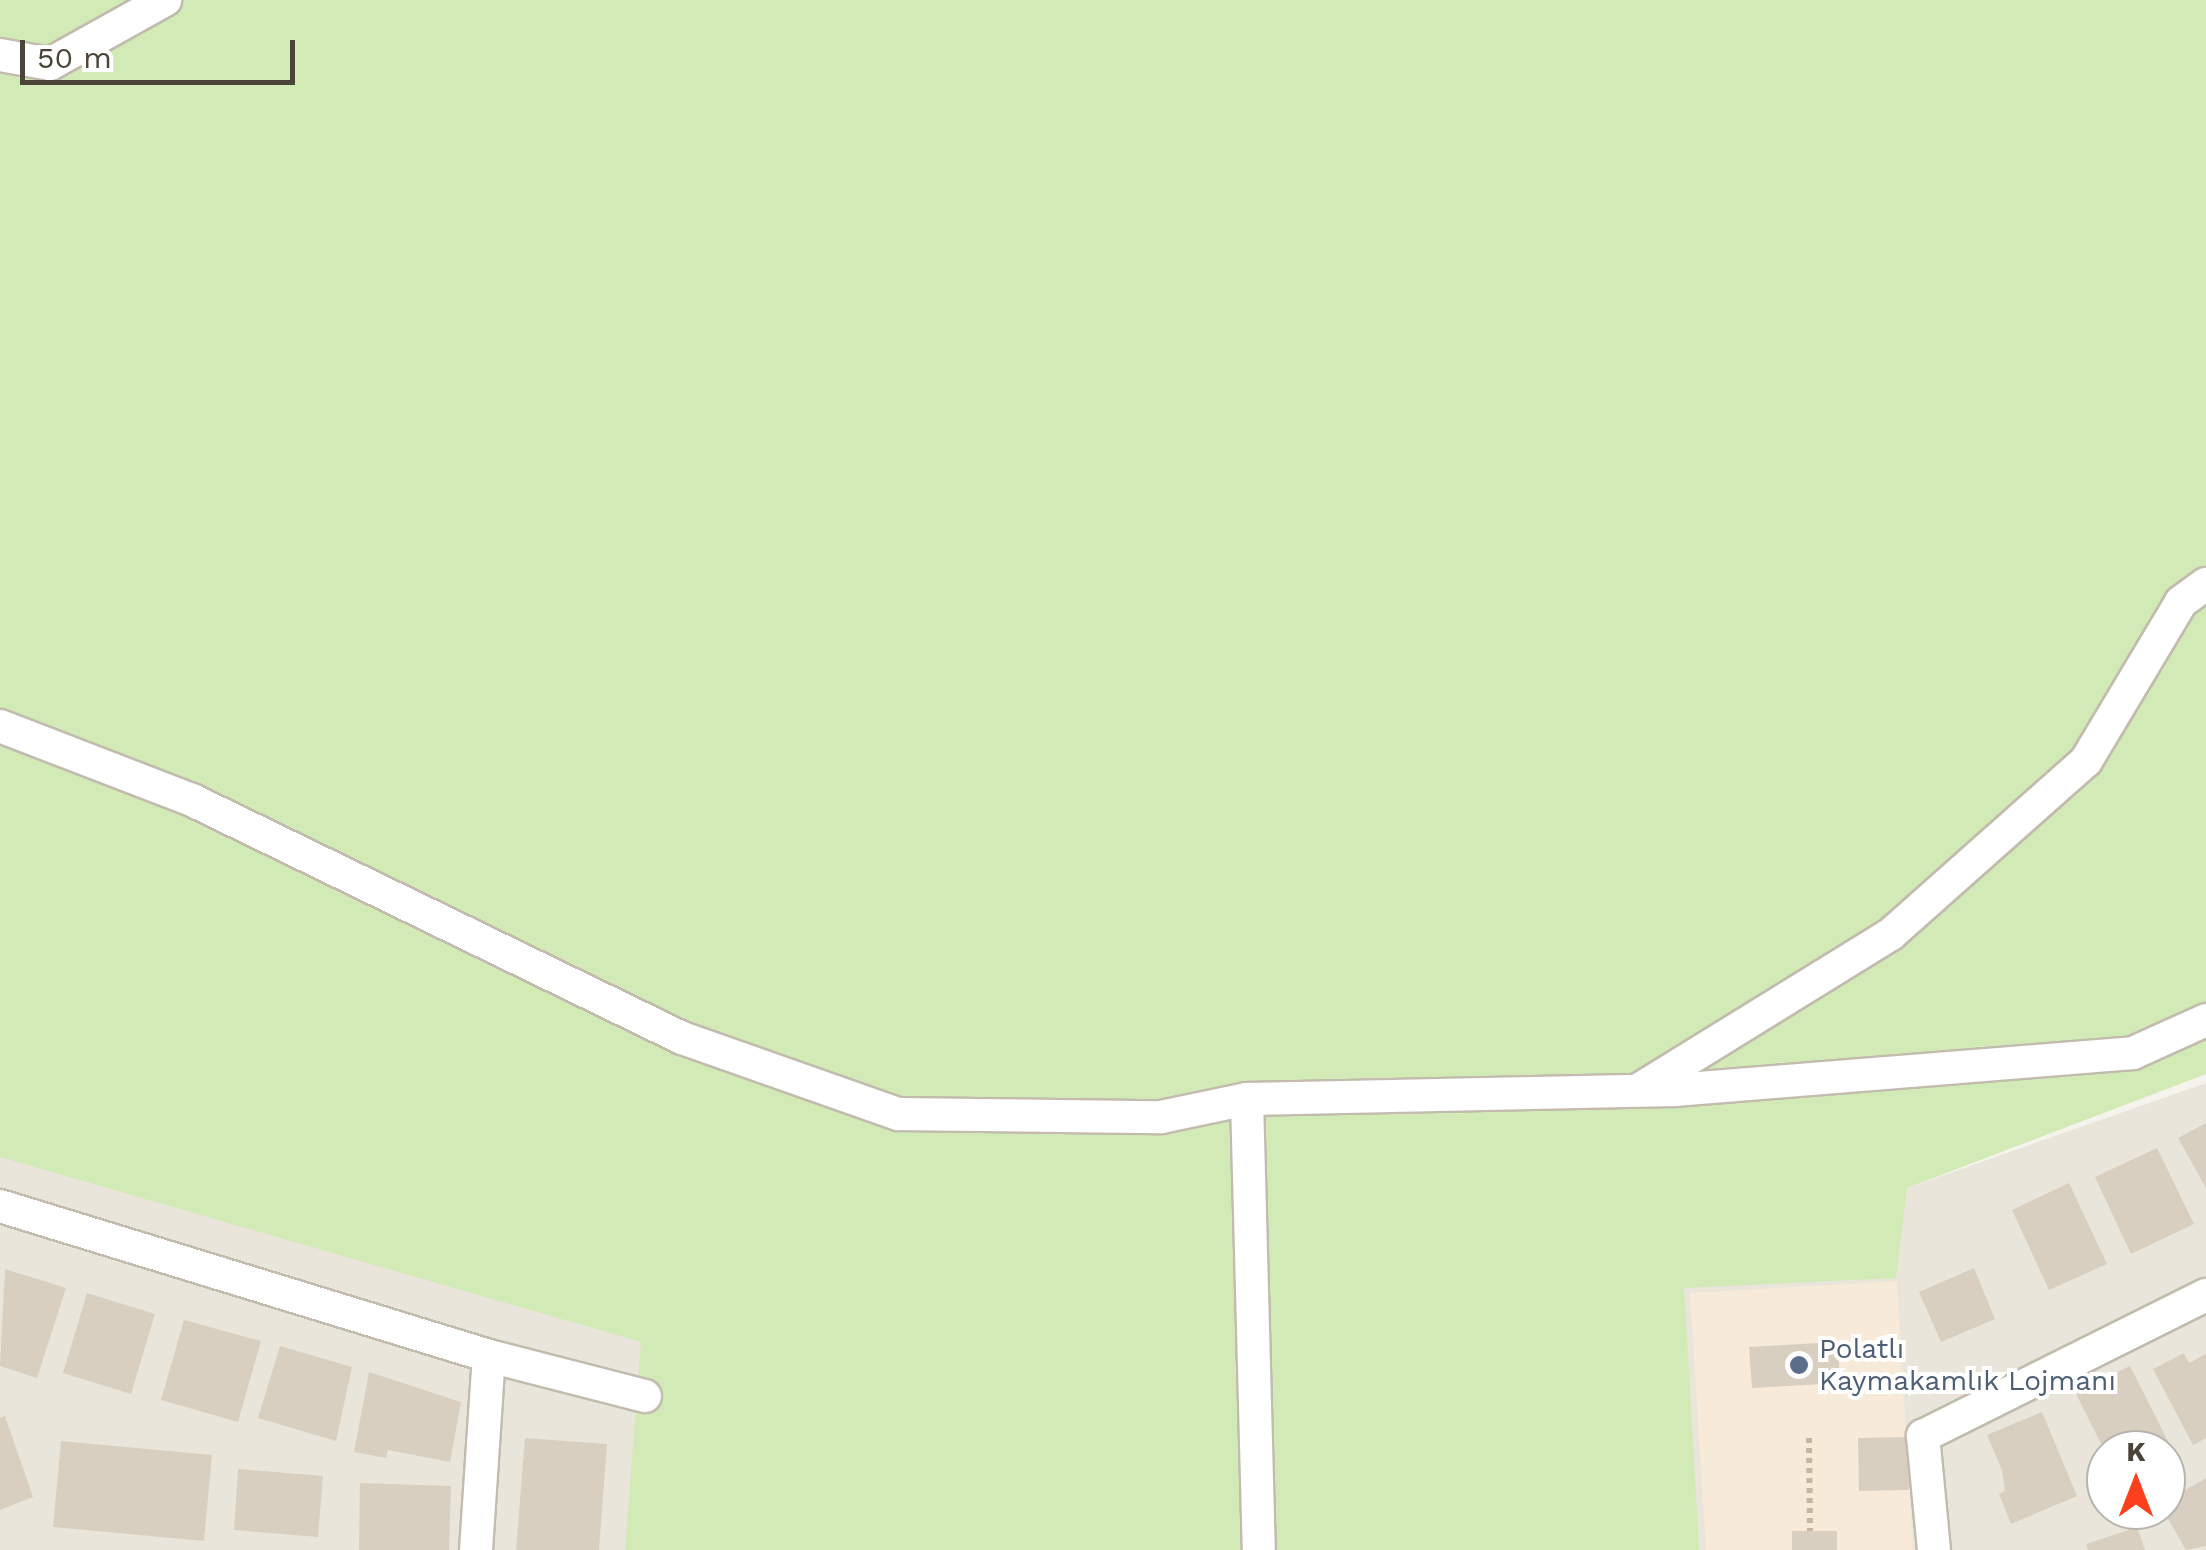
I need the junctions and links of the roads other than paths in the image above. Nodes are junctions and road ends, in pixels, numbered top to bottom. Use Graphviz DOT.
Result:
graph roads {
  1 [pos="166,0"];
  2 [pos="0,56"];
  3 [pos="2206,584"];
  4 [pos="0,726"];
  5 [pos="2206,1020"];
  6 [pos="1636,1091"];
  7 [pos="1247,1099"];
  8 [pos="0,1206"];
  9 [pos="2206,1295"];
  10 [pos="490,1356"];
  11 [pos="645,1396"];
  12 [pos="476,1550"];
  13 [pos="1259,1550"];
  14 [pos="1934,1550"];
  1 -- 2 [label="street"];
  3 -- 6 [label="street"];
  4 -- 7 [label="street"];
  5 -- 6 [label="street"];
  6 -- 7 [label="street"];
  7 -- 13 [label="street"];
  8 -- 10 [label="street"];
  9 -- 14 [label="street"];
  10 -- 11 [label="street"];
  10 -- 12 [label="street"];
}
